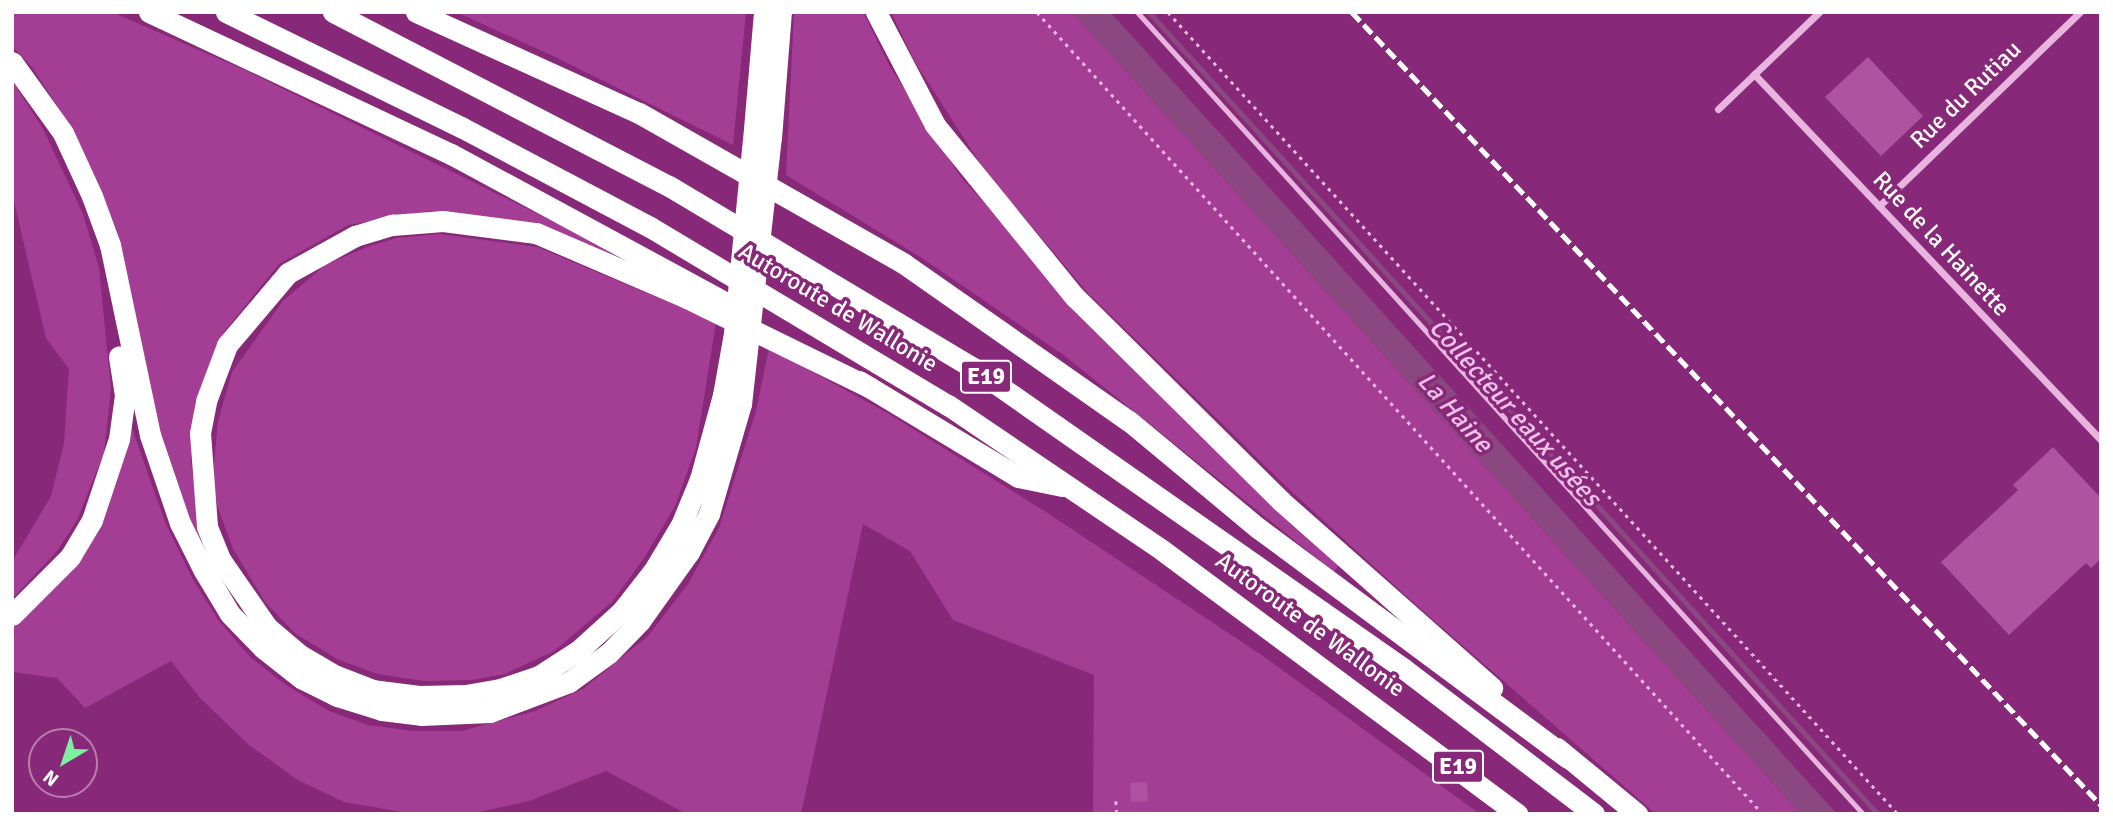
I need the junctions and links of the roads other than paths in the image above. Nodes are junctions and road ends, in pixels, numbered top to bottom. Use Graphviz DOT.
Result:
graph roads {
  1 [pos="149,12"];
  2 [pos="226,12"];
  3 [pos="333,12"];
  4 [pos="416,12"];
  5 [pos="764,12"];
  6 [pos="781,12"];
  7 [pos="876,12"];
  8 [pos="1137,12"];
  9 [pos="1819,12"];
  10 [pos="2080,12"];
  11 [pos="12,62"];
  12 [pos="1754,74"];
  13 [pos="1718,109"];
  14 [pos="762,133"];
  15 [pos="1879,205"];
  16 [pos="119,292"];
  17 [pos="871,388"];
  18 [pos="732,400"];
  19 [pos="2101,440"];
  20 [pos="1074,488"];
  21 [pos="12,615"];
  22 [pos="1568,758"];
  23 [pos="1518,814"];
  24 [pos="1594,814"];
  25 [pos="1637,814"];
  26 [pos="1863,814"];
  1 -- 17 [label="highway"];
  2 -- 20 [label="highway, Autoroute de Wallonie / E19"];
  3 -- 24 [label="highway, Autoroute de Wallonie / E19"];
  4 -- 22 [label="highway"];
  5 -- 14 [label="highway"];
  6 -- 14 [label="highway"];
  7 -- 22 [label="highway"];
  8 -- 26 [label="lane"];
  9 -- 12 [label="street"];
  10 -- 15 [label="street, Rue du Rutiau"];
  11 -- 16 [label="highway"];
  12 -- 13 [label="street"];
  12 -- 15 [label="street, Rue de la Hainette"];
  14 -- 18 [label="highway, bridge"];
  15 -- 19 [label="street, Rue de la Hainette"];
  16 -- 18 [label="highway"];
  16 -- 21 [label="highway"];
  17 -- 18 [label="highway"];
  17 -- 20 [label="highway"];
  20 -- 23 [label="highway, Autoroute de Wallonie / E19"];
  22 -- 25 [label="highway"];
}
